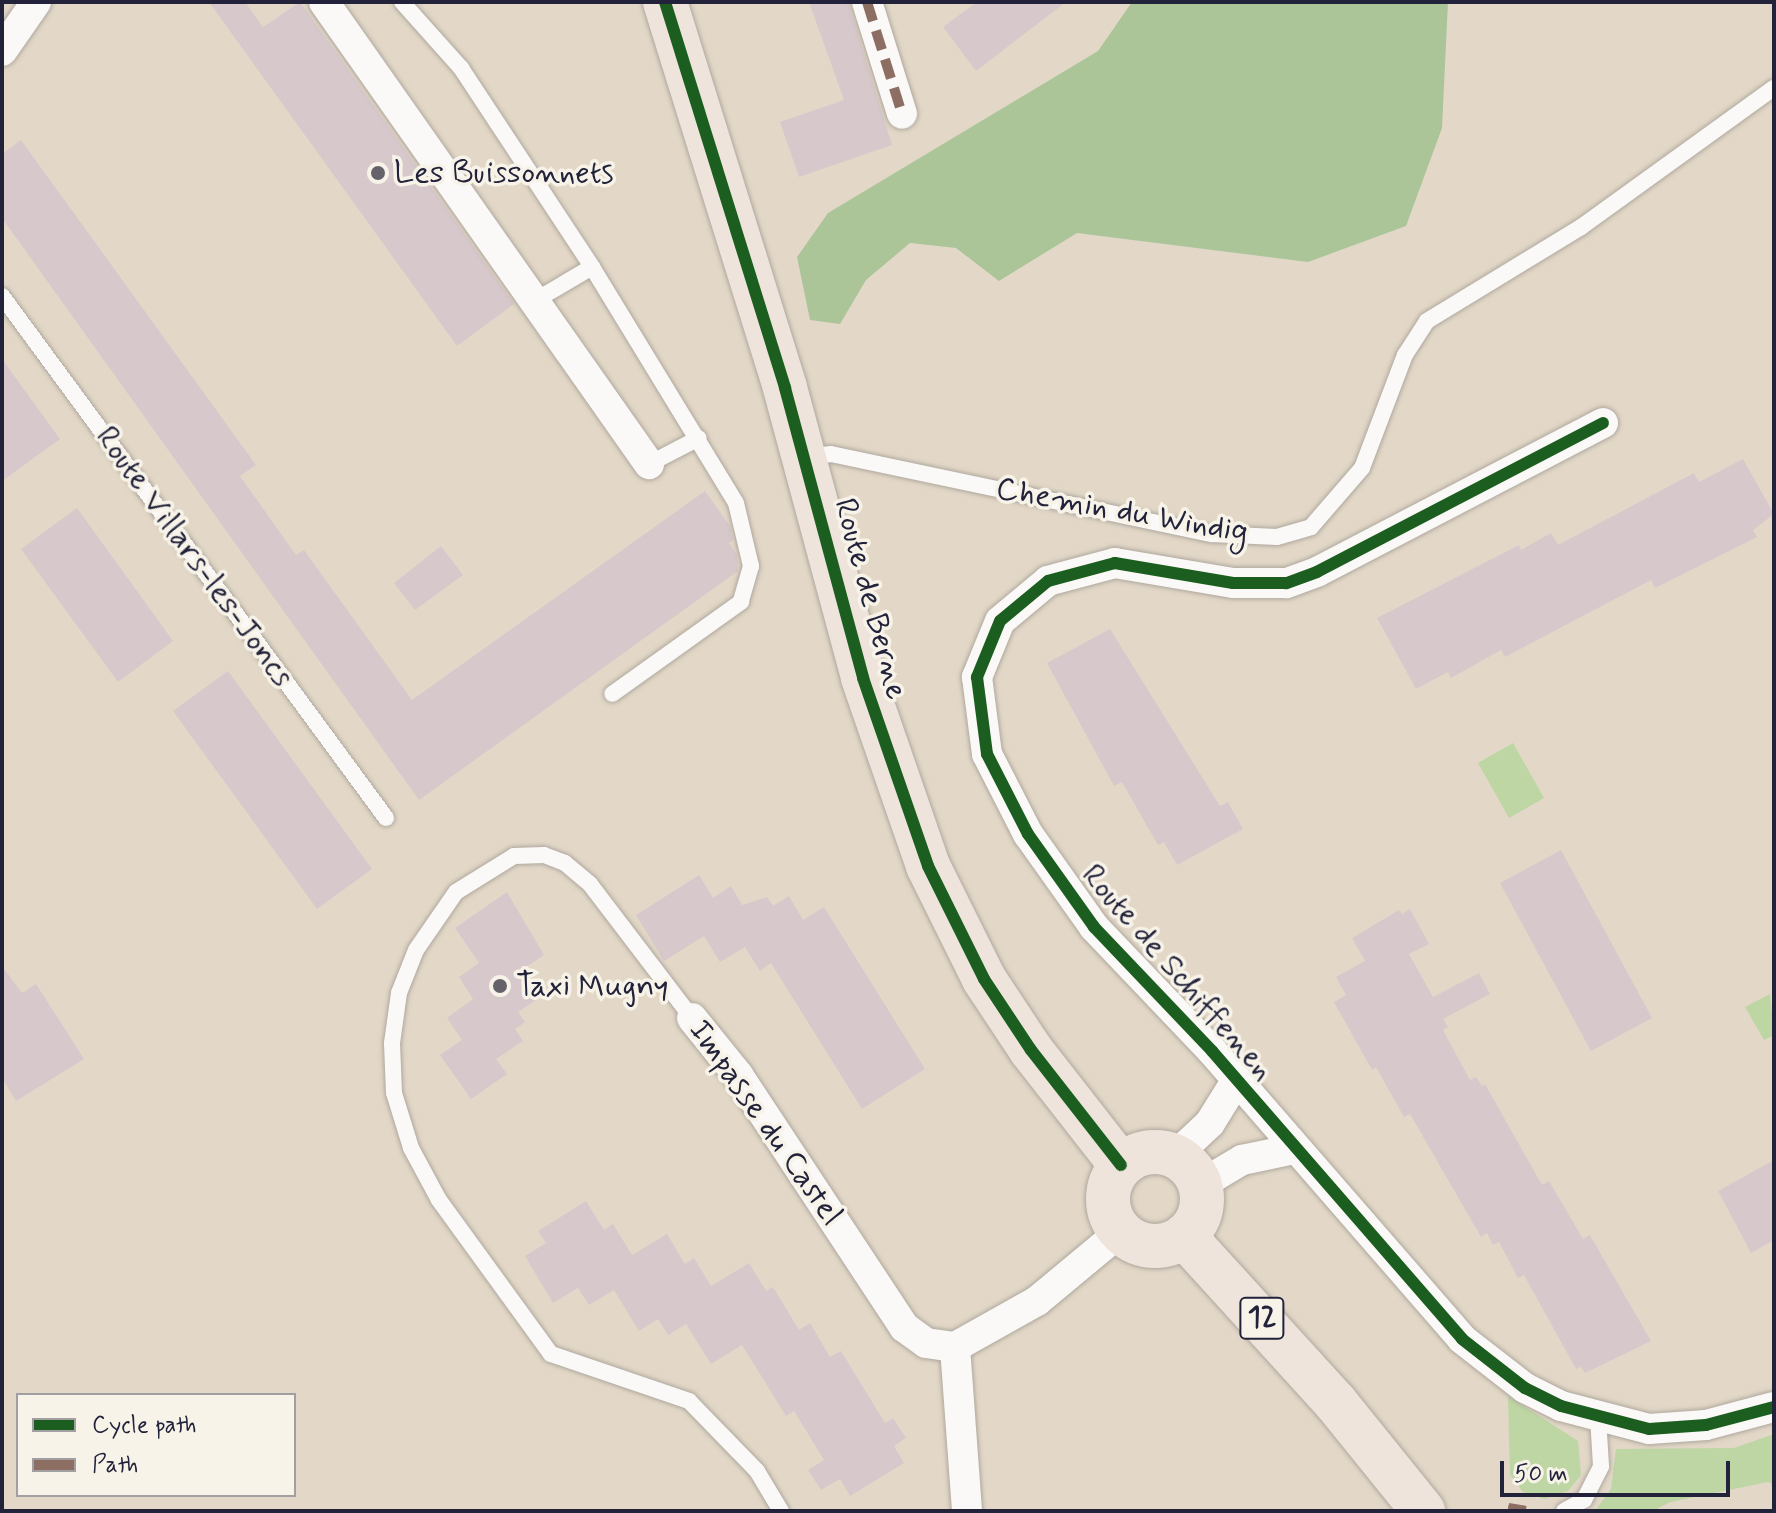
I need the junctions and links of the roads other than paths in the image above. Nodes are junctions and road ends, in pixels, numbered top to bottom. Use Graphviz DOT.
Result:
graph roads {
  1 [pos="36,2"];
  2 [pos="324,2"];
  3 [pos="402,2"];
  4 [pos="665,2"];
  5 [pos="867,2"];
  6 [pos="2,51"];
  7 [pos="1774,88"];
  8 [pos="902,114"];
  9 [pos="592,267"];
  10 [pos="2,296"];
  11 [pos="536,300"];
  12 [pos="1603,423"];
  13 [pos="699,438"];
  14 [pos="804,456"];
  15 [pos="649,464"];
  16 [pos="612,694"];
  17 [pos="386,818"];
  18 [pos="692,1018"];
  19 [pos="1236,1081"];
  20 [pos="1294,1149"];
  21 [pos="1121,1165"];
  22 [pos="1188,1171"];
  23 [pos="1120,1232"];
  24 [pos="1184,1236"];
  25 [pos="955,1347"];
  26 [pos="1774,1407"];
  27 [pos="1598,1417"];
  28 [pos="781,1511"];
  29 [pos="967,1511"];
  30 [pos="1423,1511"];
  31 [pos="1564,1511"];
  1 -- 6 [label="street"];
  2 -- 11 [label="street"];
  3 -- 9 [label="lane"];
  4 -- 14 [label="main road, Route de Berne"];
  5 -- 8 [label="street"];
  7 -- 14 [label="lane, Chemin du Windig"];
  9 -- 11 [label="lane"];
  9 -- 13 [label="lane"];
  10 -- 17 [label="lane, Route Villars-les-Joncs"];
  11 -- 15 [label="street"];
  12 -- 19 [label="street, Route de Schiffenen"];
  13 -- 15 [label="lane"];
  13 -- 16 [label="lane"];
  14 -- 21 [label="main road, Route de Berne"];
  18 -- 25 [label="street, Impasse du Castel"];
  18 -- 28 [label="lane, Impasse du Castel"];
  19 -- 20 [label="street, Route de Schiffenen"];
  19 -- 22 [label="street, Route de Schiffenen"];
  20 -- 22 [label="street"];
  20 -- 27 [label="street, Route de Schiffenen"];
  21 -- 22 [label="main road"];
  21 -- 23 [label="main road"];
  22 -- 24 [label="main road"];
  23 -- 24 [label="main road"];
  23 -- 25 [label="street"];
  24 -- 30 [label="main road, 12"];
  25 -- 29 [label="street"];
  26 -- 27 [label="street, Route de Schiffenen"];
  27 -- 31 [label="lane"];
}
